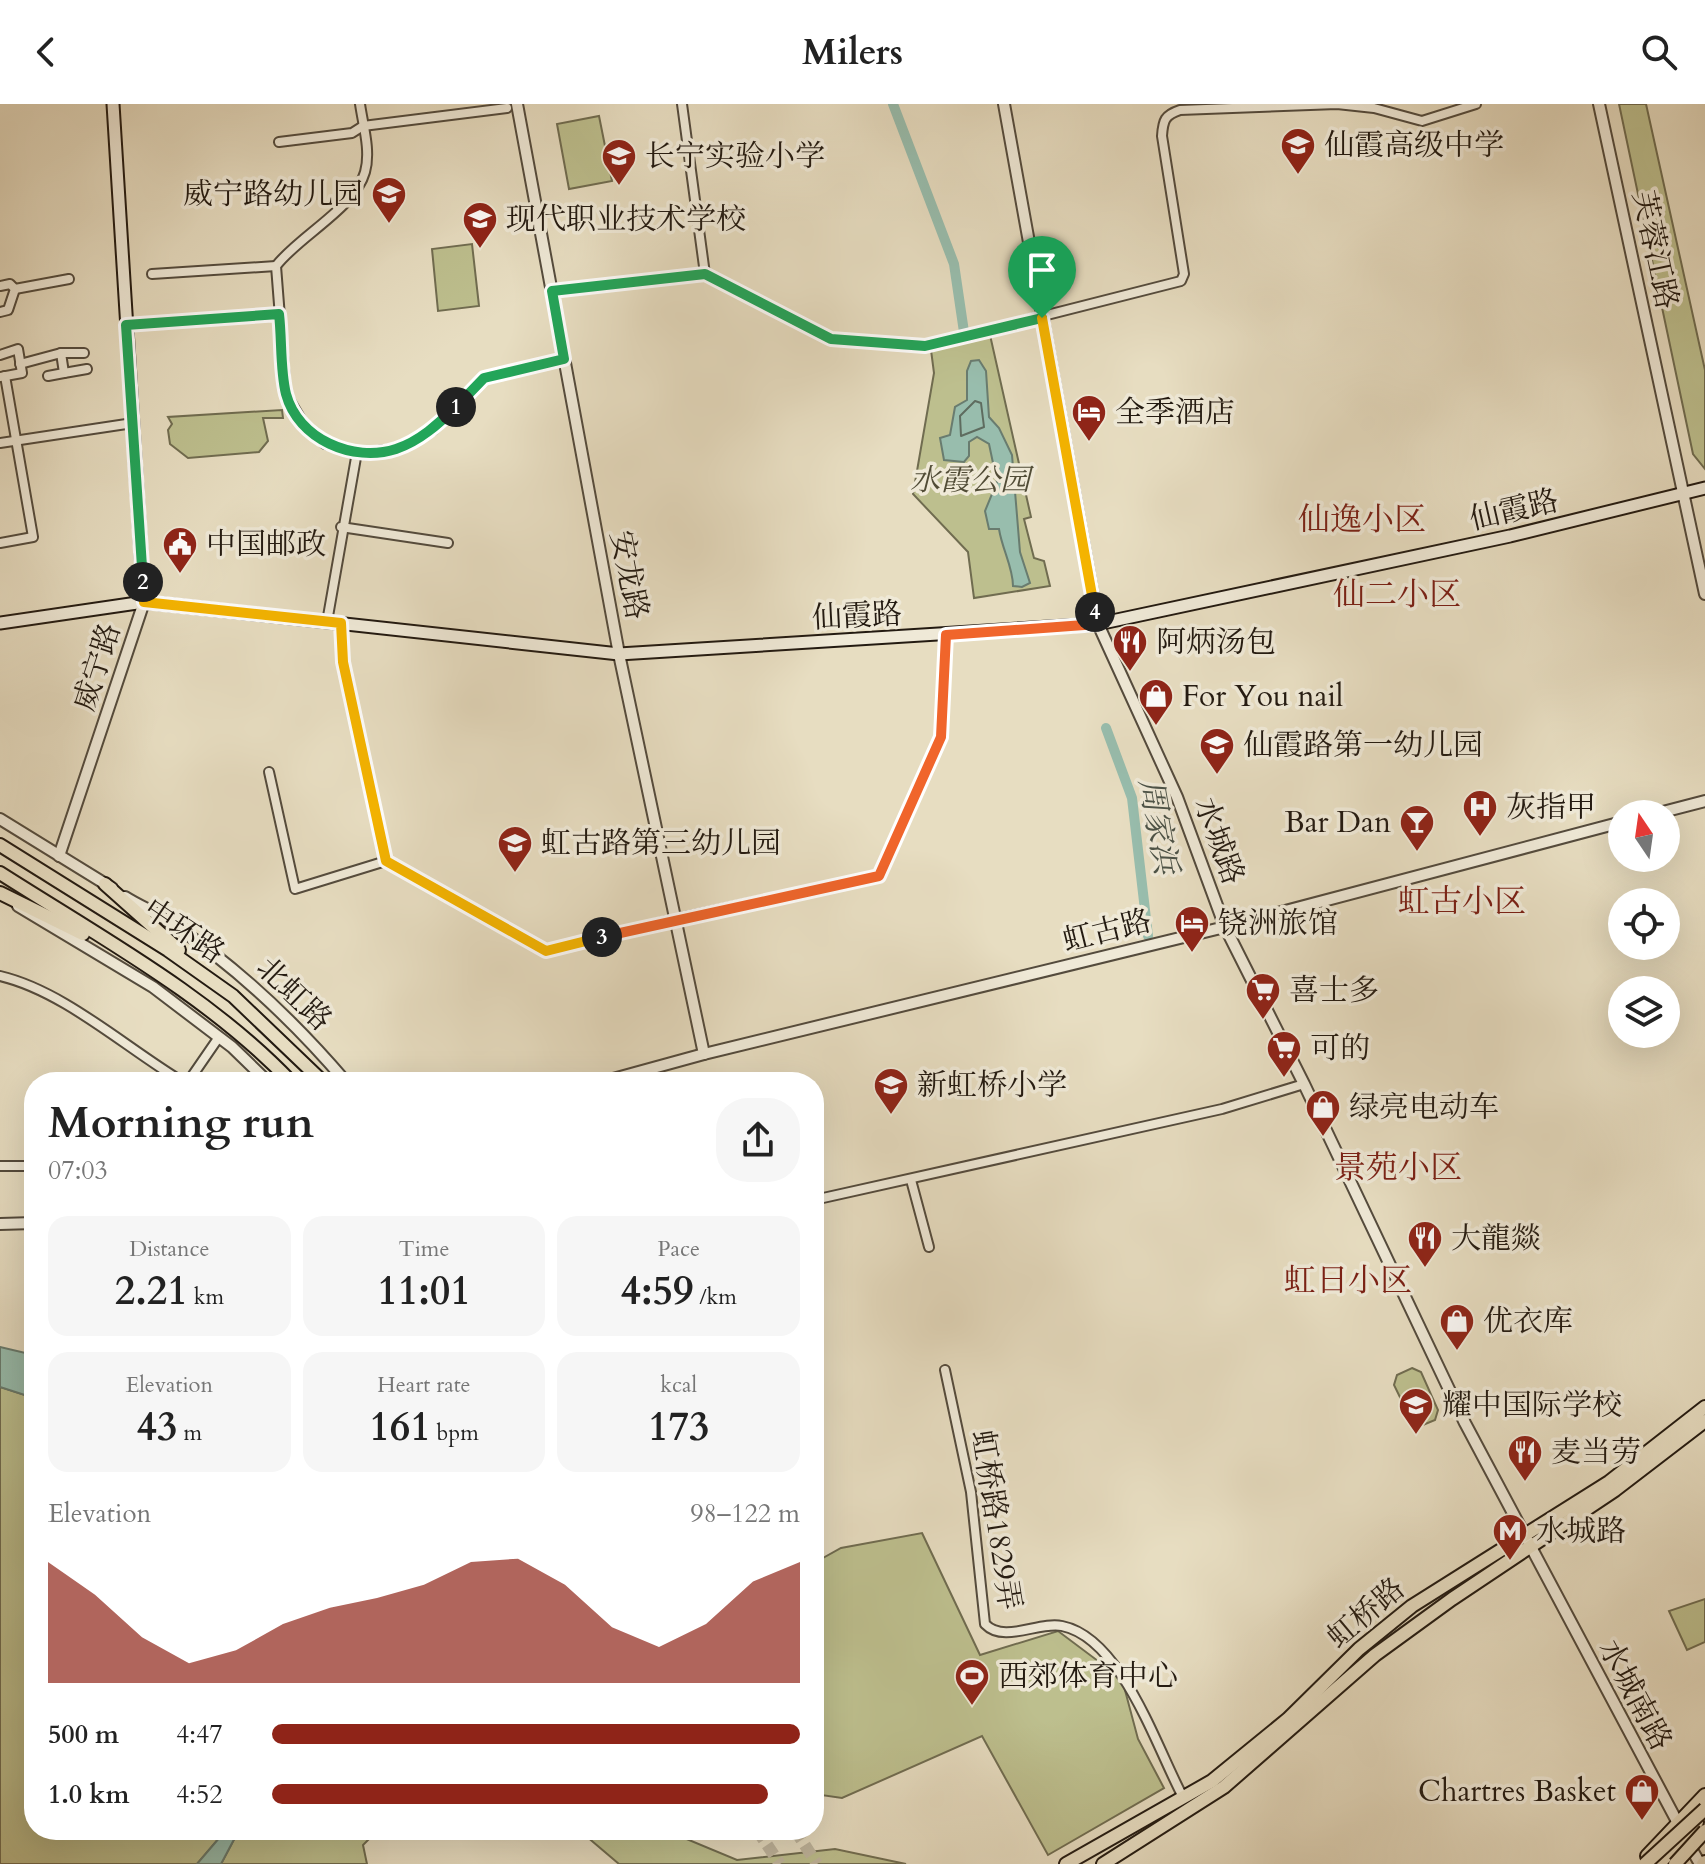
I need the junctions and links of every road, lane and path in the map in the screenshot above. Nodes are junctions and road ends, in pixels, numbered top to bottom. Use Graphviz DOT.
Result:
graph roads {
  1 [pos="113,104"];
  2 [pos="360,104"];
  3 [pos="682,104"];
  4 [pos="1004,104"];
  5 [pos="1476,104"];
  6 [pos="1599,104"];
  7 [pos="512,106"];
  8 [pos="363,126"];
  9 [pos="279,142"];
  10 [pos="276,266"];
  11 [pos="152,274"];
  12 [pos="705,274"];
  13 [pos="69,279"];
  14 [pos="2,286"];
  15 [pos="552,291"];
  16 [pos="14,293"];
  17 [pos="0,312"];
  18 [pos="279,314"];
  19 [pos="1042,318"];
  20 [pos="126,325"];
  21 [pos="61,353"];
  22 [pos="84,353"];
  23 [pos="0,355"];
  24 [pos="564,359"];
  25 [pos="20,364"];
  26 [pos="87,369"];
  27 [pos="64,373"];
  28 [pos="2,376"];
  29 [pos="48,376"];
  30 [pos="133,423"];
  31 [pos="16,440"];
  32 [pos="0,443"];
  33 [pos="357,452"];
  34 [pos="1705,488"];
  35 [pos="1684,493"];
  36 [pos="341,527"];
  37 [pos="0,543"];
  38 [pos="448,543"];
  39 [pos="1705,594"];
  40 [pos="144,602"];
  41 [pos="327,622"];
  42 [pos="0,623"];
  43 [pos="341,623"];
  44 [pos="1098,624"];
  45 [pos="946,635"];
  46 [pos="619,654"];
  47 [pos="269,772"];
  48 [pos="1705,801"];
  49 [pos="1680,808"];
  50 [pos="0,819"];
  51 [pos="1608,826"];
  52 [pos="0,845"];
  53 [pos="59,856"];
  54 [pos="386,861"];
  55 [pos="0,873"];
  56 [pos="105,884"];
  57 [pos="0,893"];
  58 [pos="675,919"];
  59 [pos="1225,927"];
  60 [pos="140,962"];
  61 [pos="0,976"];
  62 [pos="220,987"];
  63 [pos="219,1037"];
  64 [pos="704,1054"];
  65 [pos="169,1072"];
  66 [pos="193,1072"];
  67 [pos="257,1072"];
  68 [pos="280,1072"];
  69 [pos="314,1072"];
  70 [pos="337,1072"];
  71 [pos="644,1072"];
  72 [pos="1304,1084"];
  73 [pos="0,1166"];
  74 [pos="24,1166"];
  75 [pos="911,1180"];
  76 [pos="824,1198"];
  77 [pos="24,1223"];
  78 [pos="0,1224"];
  79 [pos="929,1247"];
  80 [pos="945,1370"];
  81 [pos="1705,1407"];
  82 [pos="1705,1421"];
  83 [pos="1524,1535"];
  84 [pos="1531,1548"];
  85 [pos="1705,1795"];
  86 [pos="1183,1797"];
  87 [pos="1705,1812"];
  88 [pos="1677,1822"];
  89 [pos="1705,1831"];
  90 [pos="1685,1836"];
  91 [pos="1703,1863"];
  92 [pos="1066,1864"];
  93 [pos="1103,1864"];
  94 [pos="1642,1864"];
  95 [pos="1659,1864"];
  96 [pos="1675,1864"];
  1 -- 20 [label="main road, 威宁路"];
  2 -- 8 [label="street"];
  3 -- 12 [label="street"];
  4 -- 19 [label="street, 水城路"];
  5 -- 19 [label="street"];
  6 -- 35 [label="street, 芙蓉江路"];
  7 -- 8 [label="street"];
  7 -- 15 [label="street, 安龙路"];
  8 -- 9 [label="street"];
  8 -- 10 [label="street"];
  10 -- 11 [label="street"];
  10 -- 18 [label="street"];
  12 -- 15 [label="street"];
  12 -- 19 [label="street"];
  13 -- 16 [label="street"];
  14 -- 16 [label="street"];
  15 -- 24 [label="street, 安龙路"];
  16 -- 17 [label="street"];
  18 -- 20 [label="street"];
  18 -- 33 [label="street"];
  19 -- 44 [label="street, 水城路"];
  20 -- 30 [label="main road, 威宁路"];
  21 -- 22 [label="street"];
  21 -- 25 [label="street"];
  21 -- 27 [label="street"];
  23 -- 25 [label="street"];
  24 -- 33 [label="street"];
  24 -- 46 [label="street, 安龙路"];
  25 -- 28 [label="street"];
  26 -- 27 [label="street"];
  27 -- 29 [label="street"];
  28 -- 31 [label="street"];
  30 -- 31 [label="street"];
  30 -- 40 [label="main road, 威宁路"];
  31 -- 32 [label="street"];
  31 -- 37 [label="street"];
  33 -- 36 [label="street"];
  34 -- 35 [label="main road, 仙霞路"];
  35 -- 39 [label="street, 芙蓉江路"];
  35 -- 44 [label="main road, 仙霞路"];
  36 -- 38 [label="street"];
  36 -- 41 [label="street"];
  40 -- 41 [label="main road, 仙霞路"];
  40 -- 42 [label="main road, 仙霞路"];
  40 -- 53 [label="street, 威宁路"];
  41 -- 43 [label="main road, 仙霞路"];
  43 -- 46 [label="main road, 仙霞路"];
  43 -- 54 [label="street"];
  44 -- 45 [label="main road, 仙霞路"];
  44 -- 59 [label="street, 水城路"];
  45 -- 46 [label="main road, 仙霞路"];
  45 -- 58 [label="street"];
  46 -- 58 [label="street, 安龙路"];
  47 -- 54 [label="street"];
  48 -- 49 [label="street"];
  50 -- 53 [label="street, 北虹路"];
  51 -- 59 [label="street, 虹古路"];
  52 -- 62 [label="main road, 中环路"];
  53 -- 56 [label="street, 北虹路"];
  54 -- 58 [label="street"];
  55 -- 60 [label="main road, 中环路"];
  56 -- 62 [label="main road"];
  56 -- 70 [label="street, 北虹路"];
  57 -- 60 [label="main road"];
  57 -- 63 [label="street"];
  58 -- 64 [label="street, 安龙路"];
  59 -- 64 [label="street, 虹古路"];
  59 -- 72 [label="street, 水城路"];
  60 -- 68 [label="main road, 中环路"];
  61 -- 65 [label="street"];
  62 -- 69 [label="main road, 中环路"];
  63 -- 66 [label="street"];
  63 -- 67 [label="street"];
  64 -- 71 [label="street, 虹古路"];
  72 -- 75 [label="street"];
  72 -- 83 [label="street, 水城路"];
  73 -- 74 [label="street"];
  75 -- 76 [label="street"];
  75 -- 79 [label="street"];
  77 -- 78 [label="street"];
  80 -- 86 [label="street, 虹桥路1829弄"];
  81 -- 83 [label="main road, 虹桥路"];
  82 -- 84 [label="main road, 虹桥路"];
  83 -- 84 [label="street, 水城路"];
  83 -- 86 [label="main road, 虹桥路"];
  84 -- 88 [label="street, 水城南路"];
  84 -- 93 [label="main road, 虹桥路"];
  85 -- 88 [label="main road"];
  86 -- 92 [label="main road, 虹桥路"];
  87 -- 90 [label="main road"];
  87 -- 94 [label="main road, bridge"];
  88 -- 90 [label="street, 水城南路"];
  88 -- 94 [label="main road"];
  89 -- 96 [label="main road, bridge"];
  90 -- 91 [label="street, 水城南路"];
  90 -- 95 [label="main road"];
}
